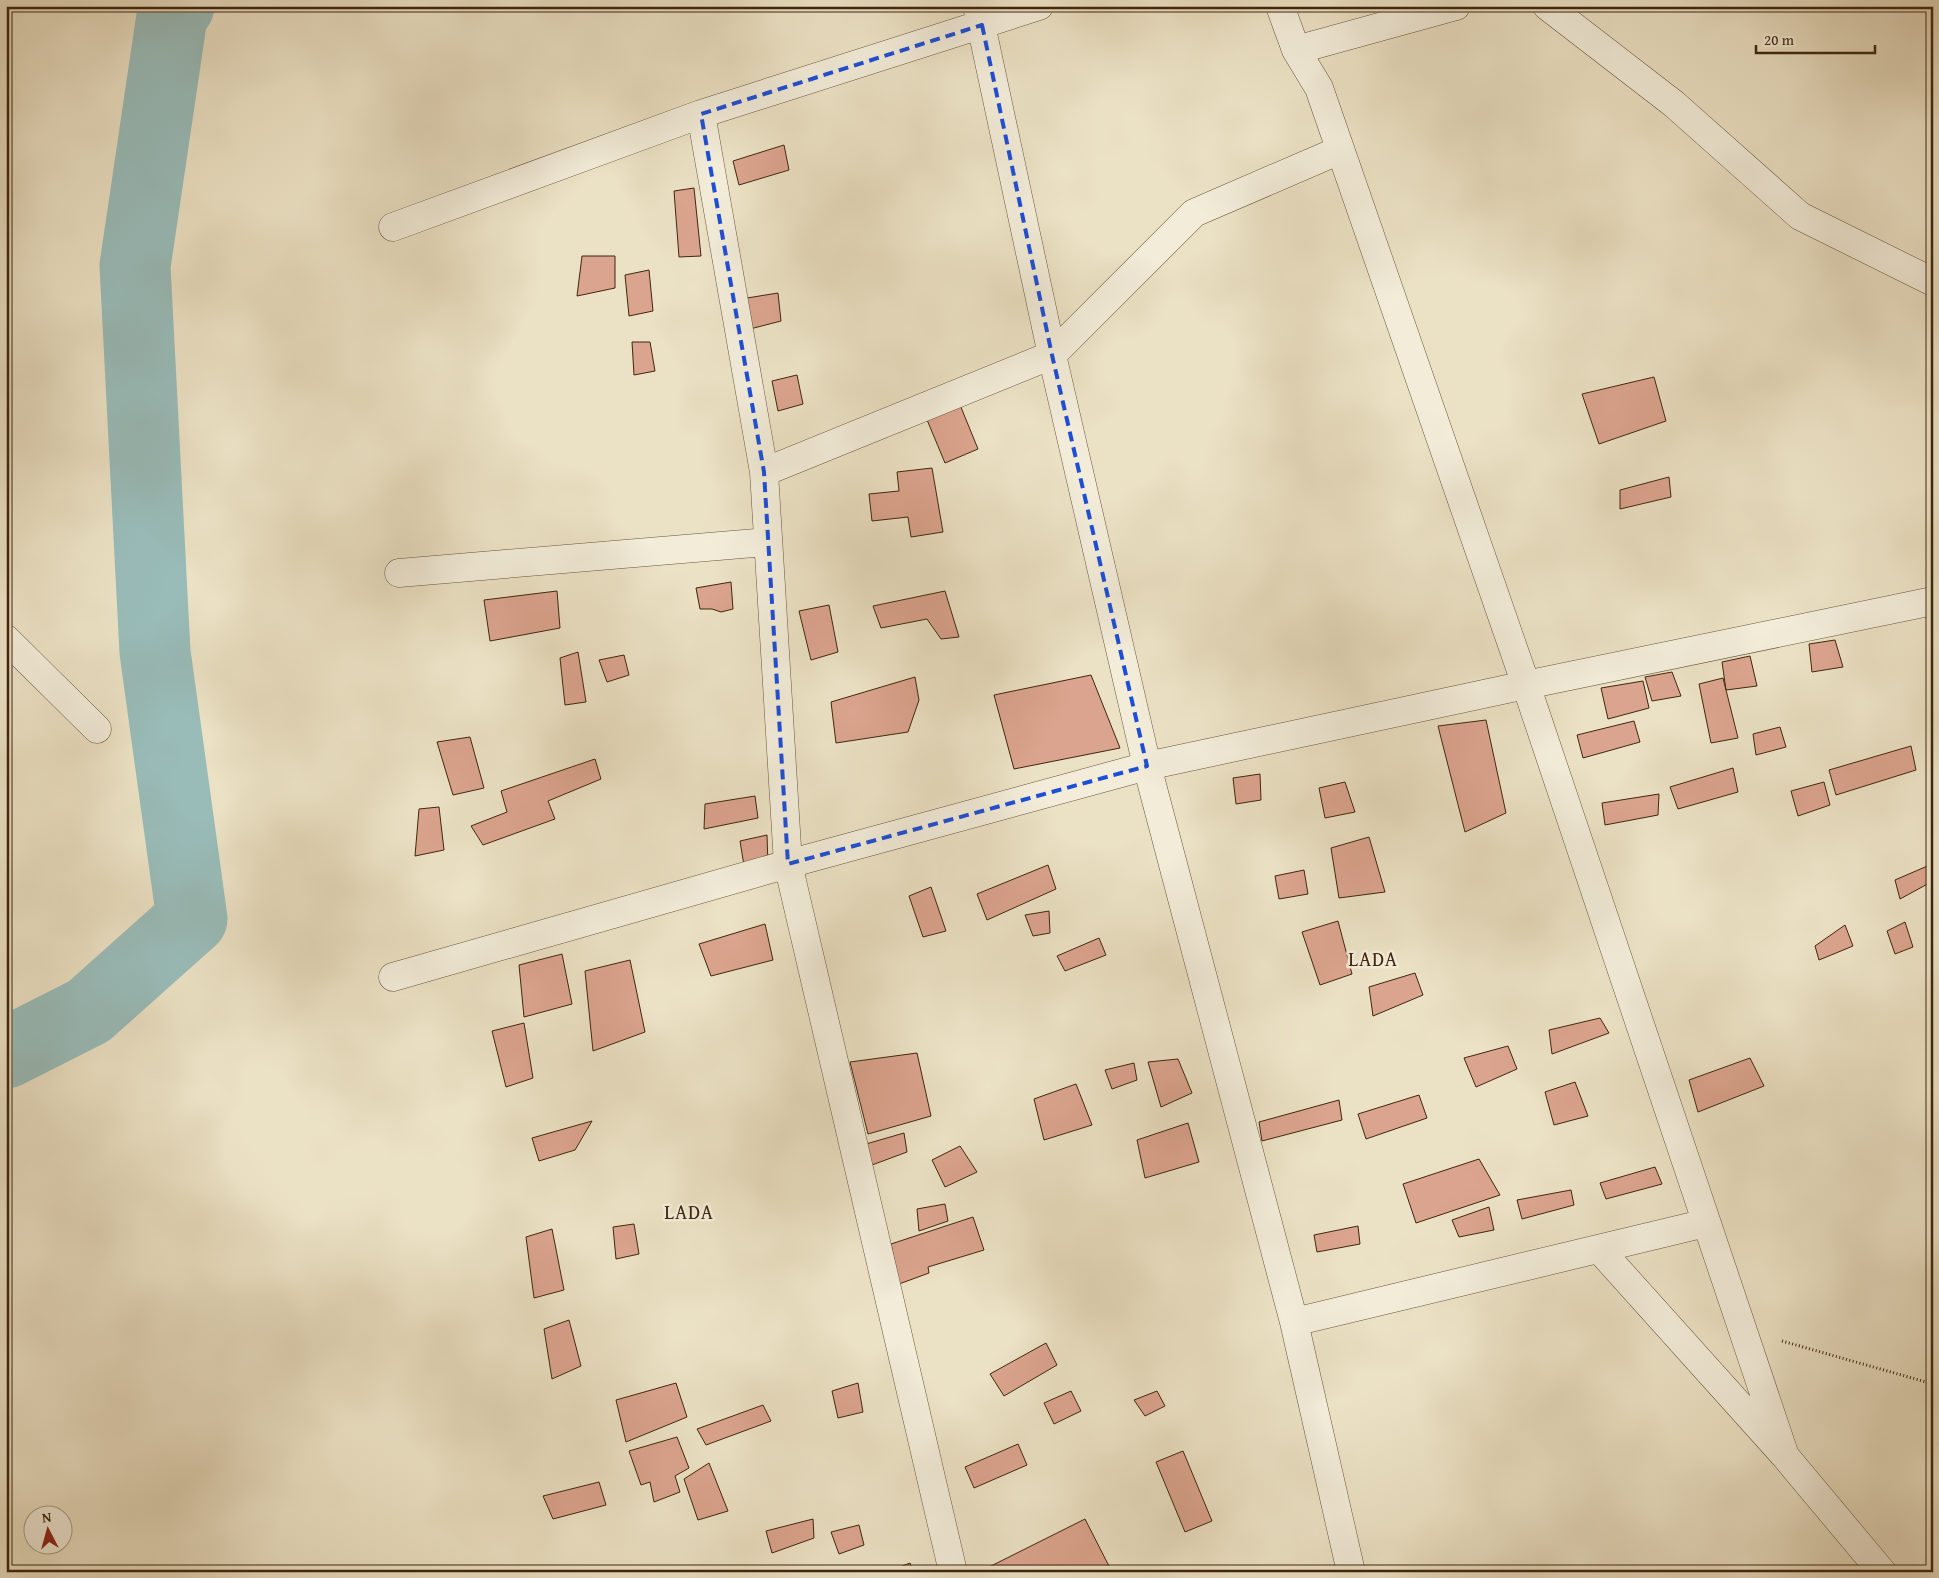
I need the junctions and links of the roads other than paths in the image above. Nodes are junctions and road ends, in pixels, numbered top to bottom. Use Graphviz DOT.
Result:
graph roads {
  1 [pos="1039,6"];
  2 [pos="1280,6"];
  3 [pos="1456,6"];
  4 [pos="1547,6"];
  5 [pos="979,15"];
  6 [pos="1296,50"];
  7 [pos="701,114"];
  8 [pos="1340,150"];
  9 [pos="393,227"];
  10 [pos="1933,282"];
  11 [pos="1052,355"];
  12 [pos="764,472"];
  13 [pos="767,542"];
  14 [pos="399,573"];
  15 [pos="1933,601"];
  16 [pos="6,639"];
  17 [pos="1526,685"];
  18 [pos="97,729"];
  19 [pos="1147,766"];
  20 [pos="788,864"];
  21 [pos="393,977"];
  22 [pos="1706,1223"];
  23 [pos="1599,1249"];
  24 [pos="1294,1322"];
  25 [pos="1785,1456"];
  26 [pos="953,1572"];
  27 [pos="1351,1572"];
  28 [pos="1882,1572"];
  1 -- 5 [label="street"];
  2 -- 6 [label="street"];
  3 -- 6 [label="street"];
  4 -- 10 [label="street"];
  5 -- 7 [label="street"];
  5 -- 11 [label="street"];
  6 -- 8 [label="street"];
  7 -- 9 [label="street"];
  7 -- 12 [label="street"];
  8 -- 11 [label="street"];
  8 -- 17 [label="street"];
  11 -- 12 [label="street"];
  11 -- 19 [label="street"];
  12 -- 13 [label="street"];
  13 -- 14 [label="street"];
  13 -- 20 [label="street"];
  15 -- 17 [label="street"];
  16 -- 18 [label="street"];
  17 -- 19 [label="street"];
  17 -- 22 [label="street"];
  19 -- 20 [label="street"];
  19 -- 24 [label="street"];
  20 -- 21 [label="street"];
  20 -- 26 [label="street"];
  22 -- 23 [label="street"];
  22 -- 25 [label="street"];
  23 -- 24 [label="street"];
  23 -- 25 [label="street"];
  24 -- 27 [label="street"];
  25 -- 28 [label="street"];
}
